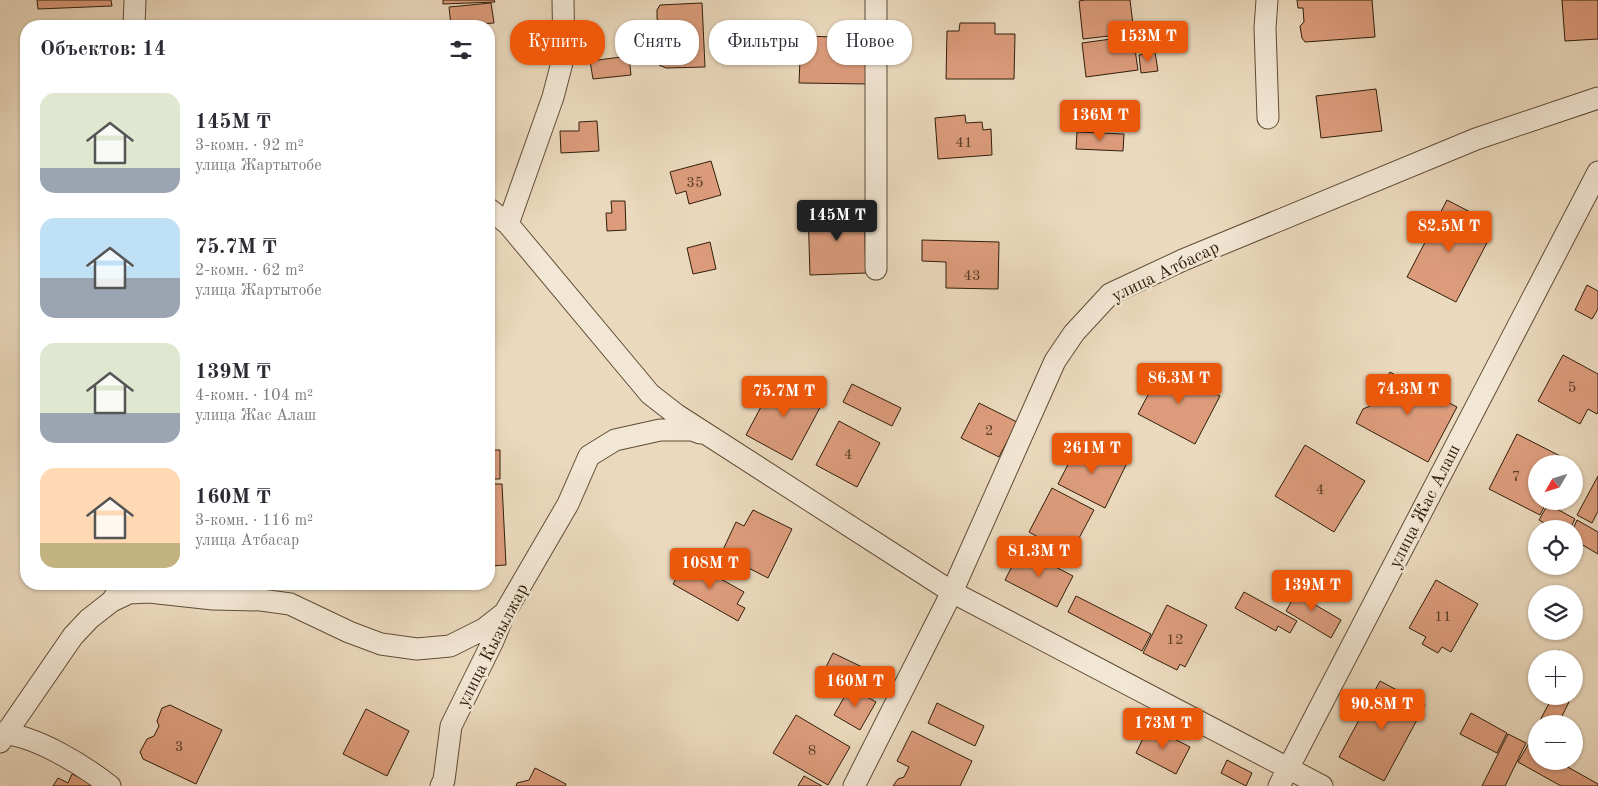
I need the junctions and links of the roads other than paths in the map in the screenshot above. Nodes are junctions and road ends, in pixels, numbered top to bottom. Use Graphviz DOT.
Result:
graph roads {
  1 [pos="135,0"];
  2 [pos="564,0"];
  3 [pos="876,0"];
  4 [pos="1267,0"];
  5 [pos="134,20"];
  6 [pos="1598,98"];
  7 [pos="1268,118"];
  8 [pos="1598,172"];
  9 [pos="495,214"];
  10 [pos="508,224"];
  11 [pos="876,269"];
  12 [pos="708,435"];
  13 [pos="174,590"];
  14 [pos="118,592"];
  15 [pos="952,592"];
  16 [pos="504,614"];
  17 [pos="2,736"];
  18 [pos="1288,767"];
  19 [pos="110,786"];
  20 [pos="440,786"];
  21 [pos="854,786"];
  22 [pos="1279,786"];
  23 [pos="1322,786"];
  1 -- 5 [label="street"];
  2 -- 10 [label="street"];
  3 -- 11 [label="street"];
  4 -- 7 [label="street"];
  6 -- 15 [label="street, улица Атбасар"];
  8 -- 18 [label="street, улица Жас Алаш"];
  9 -- 10 [label="street"];
  10 -- 12 [label="street"];
  12 -- 15 [label="street"];
  12 -- 16 [label="street, улица Кызылжар"];
  13 -- 14 [label="street"];
  13 -- 16 [label="street"];
  14 -- 17 [label="street"];
  15 -- 18 [label="street"];
  15 -- 21 [label="street, улица Атбасар"];
  16 -- 20 [label="street, улица Кызылжар"];
  17 -- 19 [label="street"];
  18 -- 22 [label="street, улица Жас Алаш"];
  18 -- 23 [label="street"];
}
